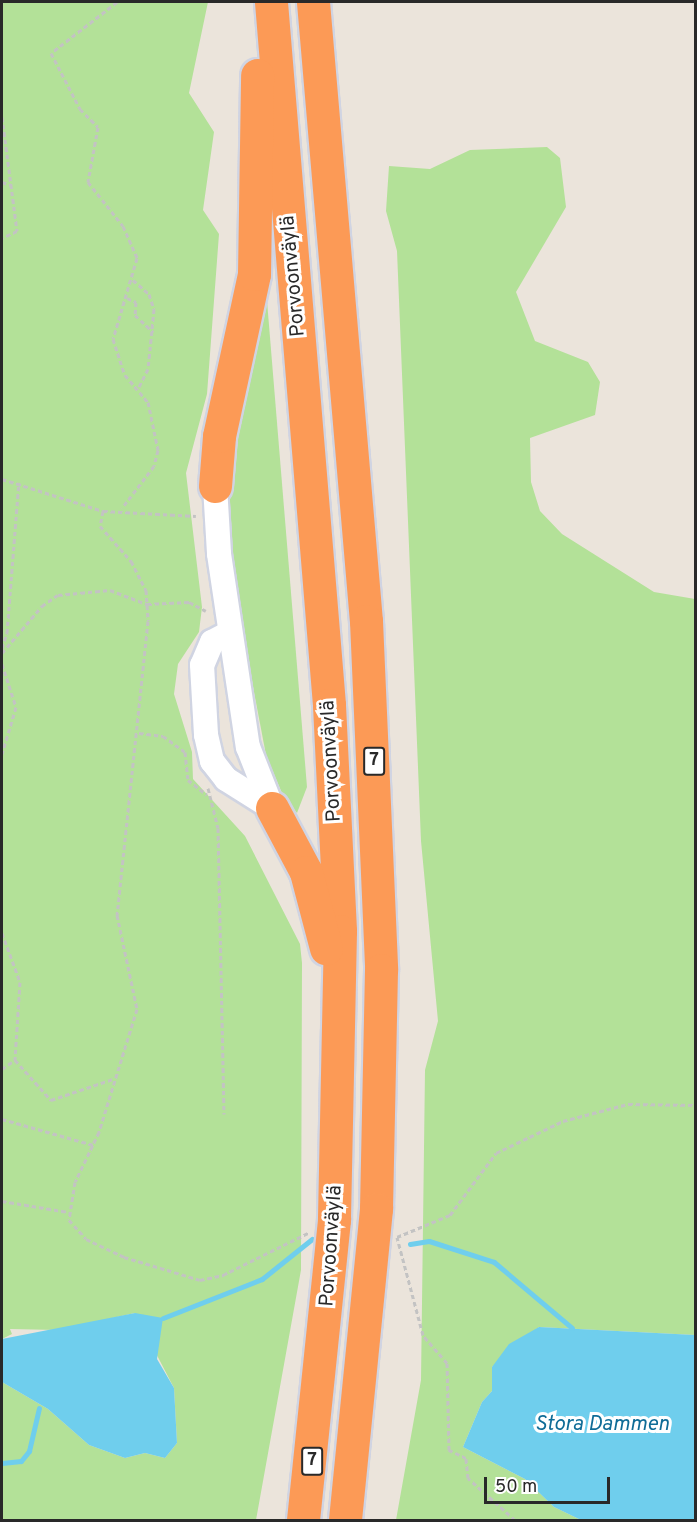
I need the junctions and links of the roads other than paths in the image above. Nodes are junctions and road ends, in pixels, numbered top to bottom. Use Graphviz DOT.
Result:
graph roads {
  1 [pos="256,2"];
  2 [pos="271,2"];
  3 [pos="313,2"];
  4 [pos="215,502"];
  5 [pos="230,633"];
  6 [pos="272,808"];
  7 [pos="340,1014"];
  8 [pos="303,1521"];
  9 [pos="345,1521"];
  1 -- 4 [label="highway"];
  2 -- 7 [label="highway, Porvoonväylä / 7"];
  3 -- 9 [label="highway, Porvoonväylä / 7"];
  4 -- 5 [label="lane"];
  5 -- 6 [label="lane"];
  5 -- 6 [label="lane"];
  6 -- 7 [label="highway"];
  7 -- 8 [label="highway, Porvoonväylä / 7"];
}
